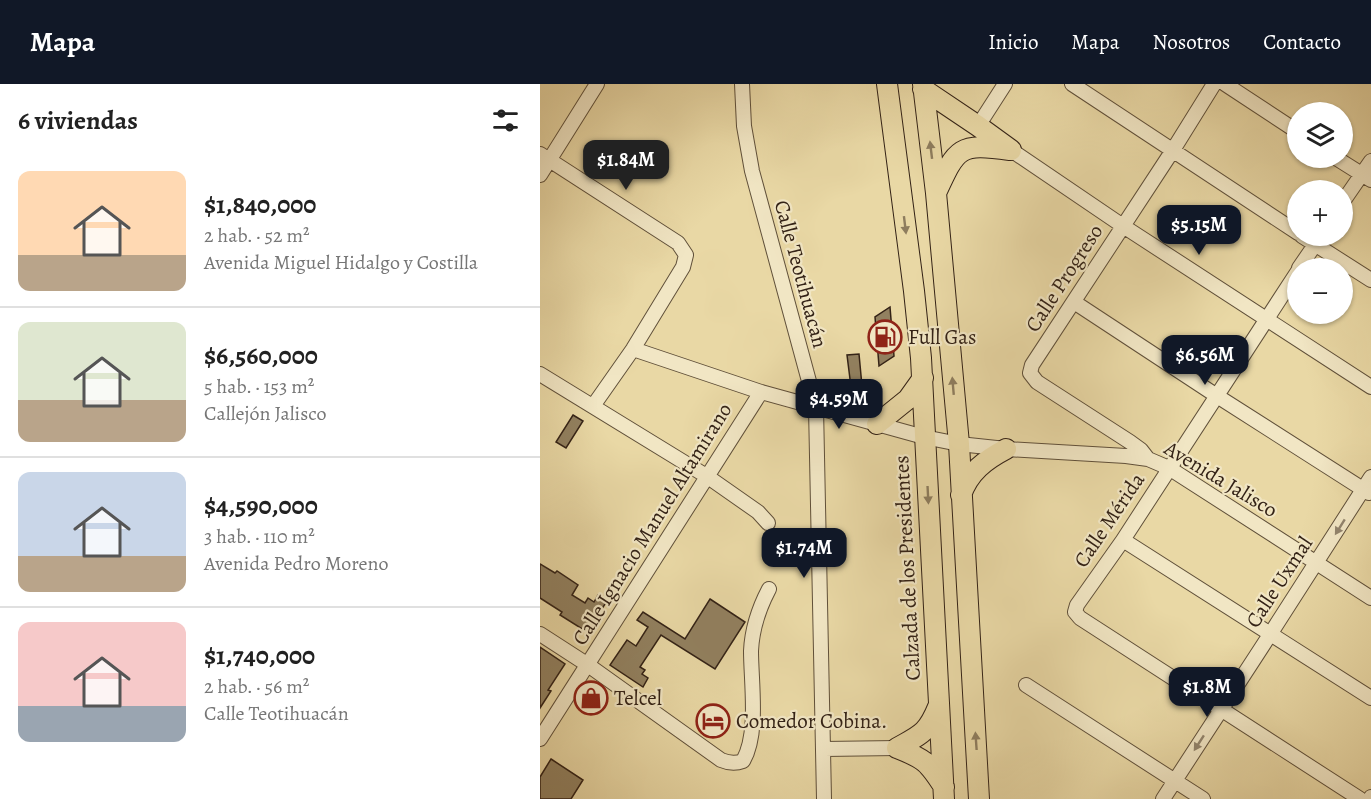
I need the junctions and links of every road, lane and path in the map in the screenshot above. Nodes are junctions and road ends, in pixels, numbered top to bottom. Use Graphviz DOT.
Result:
graph roads {
  1 [pos="597,84"];
  2 [pos="742,84"];
  3 [pos="887,84"];
  4 [pos="1005,84"];
  5 [pos="1072,84"];
  6 [pos="1214,84"];
  7 [pos="1225,84"];
  8 [pos="923,86"];
  9 [pos="1287,125"];
  10 [pos="978,126"];
  11 [pos="1011,150"];
  12 [pos="1173,150"];
  13 [pos="545,157"];
  14 [pos="1371,161"];
  15 [pos="1351,168"];
  16 [pos="540,175"];
  17 [pos="1366,178"];
  18 [pos="1353,192"];
  19 [pos="936,193"];
  20 [pos="1287,225"];
  21 [pos="1123,226"];
  22 [pos="1326,246"];
  23 [pos="1371,280"];
  24 [pos="1287,287"];
  25 [pos="1074,302"];
  26 [pos="1266,319"];
  27 [pos="633,349"];
  28 [pos="540,374"];
  29 [pos="923,378"];
  30 [pos="1371,387"];
  31 [pos="761,393"];
  32 [pos="1217,396"];
  33 [pos="593,406"];
  34 [pos="816,407"];
  35 [pos="877,424"];
  36 [pos="924,437"];
  37 [pos="959,444"];
  38 [pos="1006,449"];
  39 [pos="1148,459"];
  40 [pos="1169,468"];
  41 [pos="708,477"];
  42 [pos="1369,487"];
  43 [pos="961,495"];
  44 [pos="768,523"];
  45 [pos="1123,540"];
  46 [pos="1317,563"];
  47 [pos="769,589"];
  48 [pos="1371,598"];
  49 [pos="1271,633"];
  50 [pos="540,634"];
  51 [pos="588,665"];
  52 [pos="1026,685"];
  53 [pos="1371,698"];
  54 [pos="939,705"];
  55 [pos="1222,709"];
  56 [pos="540,740"];
  57 [pos="897,748"];
  58 [pos="824,749"];
  59 [pos="1175,781"];
  60 [pos="944,793"];
  61 [pos="824,799"];
  62 [pos="979,799"];
  63 [pos="1163,799"];
  64 [pos="1203,799"];
  65 [pos="1360,799"];
  1 -- 13 [label="street"];
  2 -- 34 [label="street, Calle Teotihuacán"];
  3 -- 29 [label="highway, Calzada de los Presidentes, one-way"];
  4 -- 10 [label="street"];
  5 -- 12 [label="street"];
  6 -- 12 [label="street, Calle Progreso"];
  7 -- 9 [label="street"];
  8 -- 10 [label="highway"];
  19 -- 8 [label="highway, one-way"];
  10 -- 11 [label="highway"];
  11 -- 19 [label="highway"];
  11 -- 21 [label="street"];
  12 -- 20 [label="street"];
  12 -- 21 [label="street, Calle Progreso"];
  13 -- 16 [label="street"];
  13 -- 27 [label="street"];
  14 -- 17 [label="street"];
  15 -- 17 [label="street"];
  17 -- 18 [label="street"];
  37 -- 19 [label="highway, one-way"];
  21 -- 25 [label="street, Calle Progreso"];
  21 -- 26 [label="street"];
  22 -- 23 [label="street"];
  24 -- 26 [label="street, Calle Mérida"];
  25 -- 32 [label="street"];
  25 -- 39 [label="street, Calle Progreso"];
  26 -- 30 [label="street"];
  26 -- 32 [label="street, Calle Mérida"];
  27 -- 31 [label="street, Avenida Jalisco"];
  27 -- 33 [label="street"];
  28 -- 33 [label="street"];
  29 -- 35 [label="highway"];
  29 -- 36 [label="highway, Calzada de los Presidentes"];
  31 -- 34 [label="street, Avenida Jalisco"];
  31 -- 41 [label="street, Calle Ignacio Manuel Altamirano"];
  32 -- 40 [label="street, Calle Mérida"];
  32 -- 42 [label="street"];
  33 -- 41 [label="street"];
  34 -- 35 [label="street, Avenida Jalisco"];
  34 -- 58 [label="street, Calle Teotihuacán"];
  35 -- 36 [label="street, Avenida Jalisco"];
  36 -- 37 [label="street, Avenida Jalisco"];
  36 -- 54 [label="highway, Calzada de los Presidentes, one-way"];
  37 -- 38 [label="street, Avenida Jalisco"];
  37 -- 43 [label="highway"];
  38 -- 39 [label="street, Avenida Jalisco"];
  38 -- 43 [label="highway"];
  39 -- 40 [label="street, Avenida Jalisco"];
  40 -- 45 [label="street, Calle Mérida"];
  40 -- 46 [label="street, Avenida Jalisco"];
  41 -- 44 [label="street"];
  41 -- 51 [label="street, Calle Ignacio Manuel Altamirano"];
  42 -- 46 [label="street, Calle Uxmal, one-way"];
  62 -- 43 [label="highway, one-way"];
  45 -- 49 [label="street"];
  45 -- 55 [label="street, Calle Mérida"];
  46 -- 48 [label="street, Avenida Jalisco"];
  46 -- 49 [label="street, Calle Uxmal"];
  47 -- 51 [label="street"];
  49 -- 53 [label="street"];
  49 -- 55 [label="street, Calle Uxmal"];
  50 -- 51 [label="street"];
  51 -- 56 [label="street, Calle Ignacio Manuel Altamirano"];
  52 -- 59 [label="street"];
  54 -- 57 [label="highway"];
  54 -- 60 [label="highway, Calzada de los Presidentes"];
  55 -- 59 [label="street, Calle Uxmal, one-way"];
  55 -- 65 [label="street"];
  57 -- 58 [label="street"];
  57 -- 60 [label="highway"];
  58 -- 61 [label="street, Calle Teotihuacán"];
  59 -- 63 [label="street, Calle Uxmal"];
  59 -- 64 [label="street"];
}
